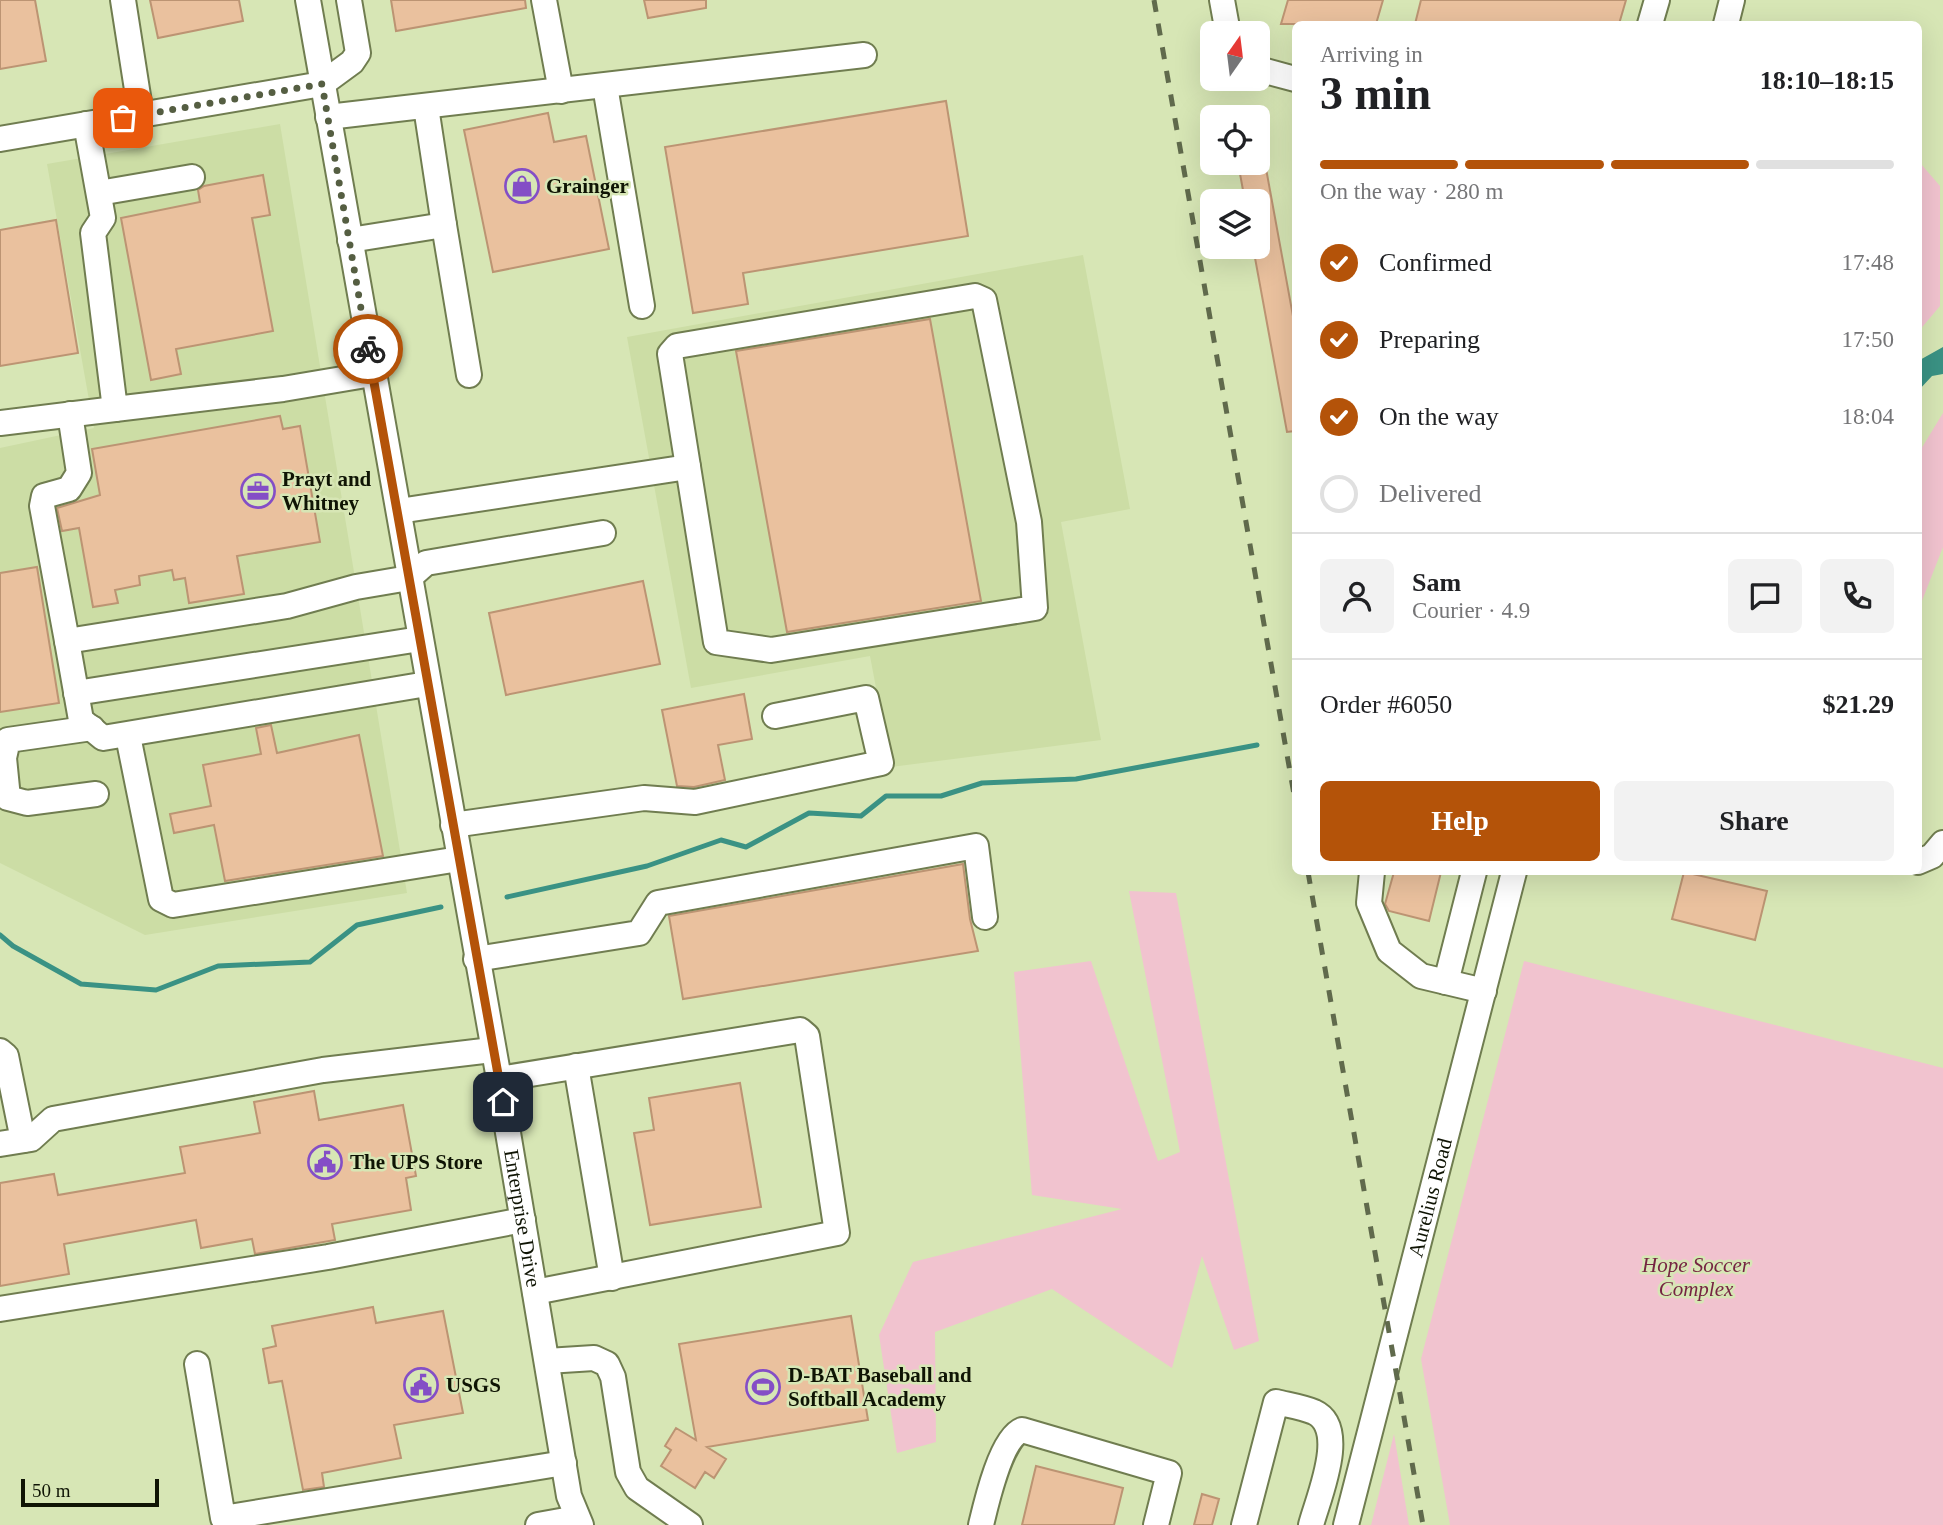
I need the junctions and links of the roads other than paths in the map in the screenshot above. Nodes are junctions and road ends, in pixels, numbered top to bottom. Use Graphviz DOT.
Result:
graph roads {
  1 [pos="123,0"];
  2 [pos="308,0"];
  3 [pos="349,0"];
  4 [pos="544,0"];
  5 [pos="1222,0"];
  6 [pos="1657,0"];
  7 [pos="1732,0"];
  8 [pos="1225,21"];
  9 [pos="1651,21"];
  10 [pos="1727,21"];
  11 [pos="864,55"];
  12 [pos="1270,72"];
  13 [pos="1292,78"];
  14 [pos="322,84"];
  15 [pos="605,86"];
  16 [pos="561,91"];
  17 [pos="426,107"];
  18 [pos="141,115"];
  19 [pos="328,117"];
  20 [pos="86,124"];
  21 [pos="0,139"];
  22 [pos="192,177"];
  23 [pos="99,193"];
  24 [pos="444,225"];
  25 [pos="350,240"];
  26 [pos="642,306"];
  27 [pos="372,374"];
  28 [pos="469,376"];
  29 [pos="115,409"];
  30 [pos="70,414"];
  31 [pos="0,423"];
  32 [pos="688,467"];
  33 [pos="399,510"];
  34 [pos="603,533"];
  35 [pos="410,578"];
  36 [pos="420,639"];
  37 [pos="67,641"];
  38 [pos="427,684"];
  39 [pos="76,693"];
  40 [pos="775,716"];
  41 [pos="92,728"];
  42 [pos="128,736"];
  43 [pos="96,794"];
  44 [pos="453,825"];
  45 [pos="1943,843"];
  46 [pos="459,859"];
  47 [pos="1922,860"];
  48 [pos="1372,875"];
  49 [pos="1473,875"];
  50 [pos="1513,875"];
  51 [pos="985,918"];
  52 [pos="476,958"];
  53 [pos="1446,982"];
  54 [pos="1484,991"];
  55 [pos="492,1050"];
  56 [pos="0,1051"];
  57 [pos="576,1066"];
  58 [pos="499,1079"];
  59 [pos="7,1094"];
  60 [pos="12,1142"];
  61 [pos="523,1220"];
  62 [pos="612,1278"];
  63 [pos="536,1292"];
  64 [pos="0,1309"];
  65 [pos="547,1361"];
  66 [pos="197,1364"];
  67 [pos="564,1463"];
  68 [pos="579,1522"];
  69 [pos="538,1525"];
  70 [pos="690,1525"];
  71 [pos="981,1525"];
  72 [pos="1156,1525"];
  73 [pos="1244,1525"];
  74 [pos="1311,1525"];
  75 [pos="1346,1525"];
  1 -- 18 [label="street"];
  2 -- 14 [label="street, Enterprise Drive"];
  3 -- 14 [label="street"];
  4 -- 16 [label="street"];
  5 -- 8 [label="street"];
  6 -- 9 [label="street"];
  7 -- 10 [label="street"];
  11 -- 15 [label="street"];
  12 -- 13 [label="street"];
  14 -- 18 [label="street"];
  14 -- 19 [label="street, Enterprise Drive"];
  15 -- 16 [label="street"];
  15 -- 26 [label="street"];
  16 -- 17 [label="street"];
  17 -- 19 [label="street"];
  17 -- 24 [label="street"];
  18 -- 20 [label="street"];
  19 -- 25 [label="street, Enterprise Drive"];
  20 -- 21 [label="street"];
  20 -- 23 [label="street"];
  22 -- 23 [label="street"];
  23 -- 29 [label="street"];
  24 -- 25 [label="street"];
  24 -- 28 [label="street"];
  25 -- 27 [label="street, Enterprise Drive"];
  27 -- 29 [label="street"];
  27 -- 33 [label="street, Enterprise Drive"];
  29 -- 30 [label="street"];
  30 -- 31 [label="street"];
  30 -- 37 [label="street"];
  32 -- 32 [label="street"];
  32 -- 33 [label="street"];
  33 -- 35 [label="street, Enterprise Drive"];
  34 -- 35 [label="street"];
  35 -- 36 [label="street, Enterprise Drive"];
  35 -- 37 [label="street"];
  36 -- 38 [label="street, Enterprise Drive"];
  36 -- 39 [label="street"];
  37 -- 39 [label="street"];
  38 -- 42 [label="street"];
  38 -- 44 [label="street, Enterprise Drive"];
  39 -- 41 [label="street"];
  40 -- 44 [label="street"];
  41 -- 42 [label="street"];
  41 -- 43 [label="street"];
  42 -- 46 [label="street"];
  44 -- 46 [label="street, Enterprise Drive"];
  45 -- 47 [label="street"];
  46 -- 52 [label="street, Enterprise Drive"];
  48 -- 53 [label="street"];
  49 -- 53 [label="street"];
  50 -- 54 [label="street, Aurelius Road"];
  51 -- 52 [label="street"];
  52 -- 55 [label="street, Enterprise Drive"];
  53 -- 54 [label="street"];
  54 -- 75 [label="street, Aurelius Road"];
  55 -- 58 [label="street, Enterprise Drive"];
  55 -- 60 [label="street"];
  56 -- 59 [label="street"];
  57 -- 58 [label="street"];
  57 -- 62 [label="street"];
  57 -- 62 [label="street"];
  58 -- 61 [label="street, Enterprise Drive"];
  59 -- 60 [label="street"];
  61 -- 63 [label="street, Enterprise Drive"];
  61 -- 64 [label="street"];
  62 -- 63 [label="street"];
  63 -- 65 [label="street, Enterprise Drive"];
  65 -- 67 [label="street, Enterprise Drive"];
  65 -- 70 [label="street"];
  66 -- 67 [label="street"];
  67 -- 68 [label="street, Enterprise Drive"];
  68 -- 69 [label="street"];
  71 -- 72 [label="street"];
  73 -- 74 [label="street"];
}
